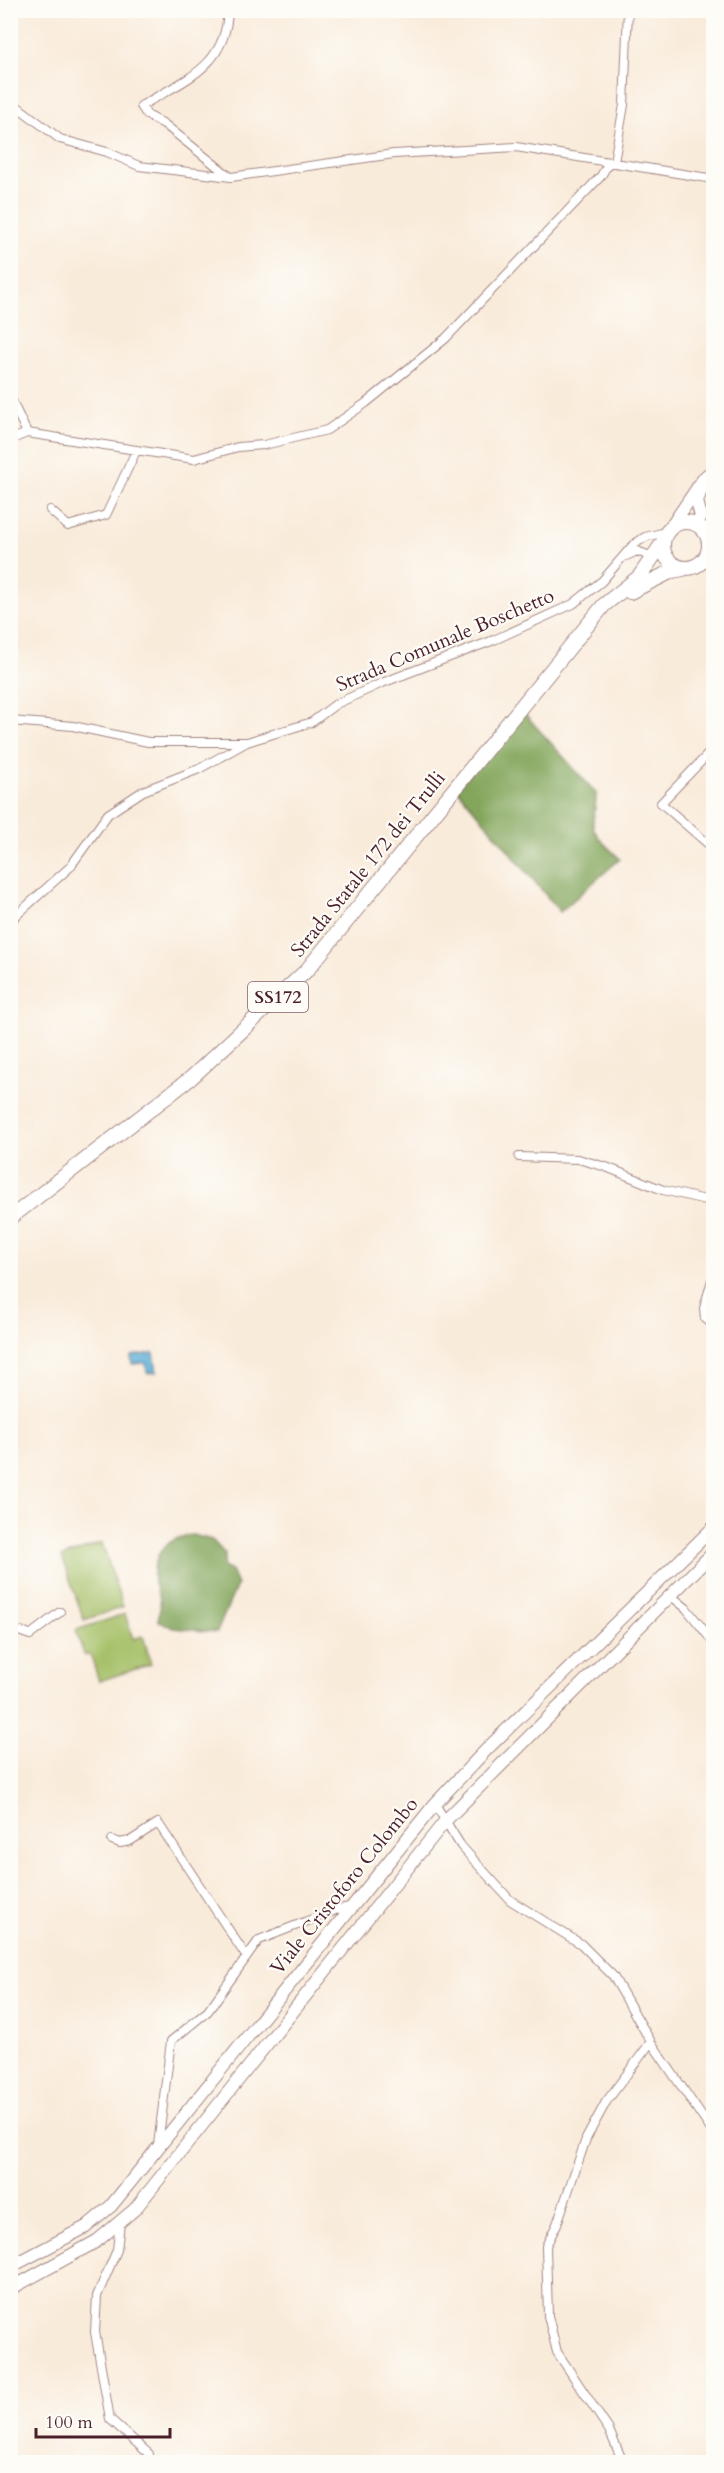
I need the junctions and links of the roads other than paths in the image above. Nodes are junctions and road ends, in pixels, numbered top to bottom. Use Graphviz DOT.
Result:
graph roads {
  1 [pos="228,10"];
  2 [pos="628,10"];
  3 [pos="10,101"];
  4 [pos="609,162"];
  5 [pos="231,177"];
  6 [pos="714,179"];
  7 [pos="10,397"];
  8 [pos="27,433"];
  9 [pos="10,440"];
  10 [pos="136,451"];
  11 [pos="711,471"];
  12 [pos="50,510"];
  13 [pos="704,524"];
  14 [pos="667,534"];
  15 [pos="711,548"];
  16 [pos="626,556"];
  17 [pos="652,557"];
  18 [pos="669,561"];
  19 [pos="684,569"];
  20 [pos="604,605"];
  21 [pos="10,721"];
  22 [pos="247,742"];
  23 [pos="714,748"];
  24 [pos="714,849"];
  25 [pos="10,921"];
  26 [pos="519,1157"];
  27 [pos="714,1202"];
  28 [pos="10,1218"];
  29 [pos="714,1273"];
  30 [pos="714,1326"];
  31 [pos="714,1527"];
  32 [pos="714,1552"];
  33 [pos="670,1595"];
  34 [pos="60,1612"];
  35 [pos="10,1628"];
  36 [pos="714,1643"];
  37 [pos="435,1804"];
  38 [pos="446,1820"];
  39 [pos="112,1840"];
  40 [pos="351,1907"];
  41 [pos="246,1956"];
  42 [pos="651,2042"];
  43 [pos="714,2134"];
  44 [pos="157,2151"];
  45 [pos="107,2209"];
  46 [pos="120,2223"];
  47 [pos="10,2267"];
  48 [pos="10,2289"];
  49 [pos="148,2463"];
  50 [pos="623,2463"];
  1 -- 5 [label="street"];
  2 -- 4 [label="street"];
  3 -- 5 [label="street"];
  4 -- 5 [label="street"];
  4 -- 6 [label="street"];
  4 -- 10 [label="street"];
  7 -- 8 [label="street"];
  8 -- 9 [label="street"];
  8 -- 10 [label="street"];
  10 -- 12 [label="street"];
  11 -- 13 [label="main road"];
  11 -- 14 [label="main road"];
  13 -- 14 [label="main road"];
  13 -- 15 [label="main road"];
  14 -- 16 [label="street, Strada Comunale Boschetto"];
  14 -- 17 [label="main road, Strada Statale 172 dei Trulli / SS172"];
  14 -- 18 [label="main road"];
  15 -- 19 [label="main road"];
  16 -- 17 [label="street"];
  16 -- 22 [label="street, Strada Comunale Boschetto"];
  17 -- 18 [label="main road"];
  17 -- 20 [label="main road, Strada Statale 172 dei Trulli / SS172"];
  18 -- 19 [label="main road"];
  19 -- 20 [label="main road"];
  20 -- 28 [label="main road, Strada Statale 172 dei Trulli / SS172"];
  21 -- 22 [label="street"];
  22 -- 25 [label="street, Strada Comunale Boschetto"];
  23 -- 24 [label="street"];
  26 -- 27 [label="street"];
  29 -- 30 [label="street"];
  31 -- 37 [label="main road, Viale Cristoforo Colombo"];
  32 -- 33 [label="main road, Viale Cristoforo Colombo"];
  33 -- 36 [label="street"];
  33 -- 38 [label="main road, Viale Cristoforo Colombo"];
  34 -- 35 [label="street"];
  37 -- 38 [label="street"];
  37 -- 40 [label="main road, Viale Cristoforo Colombo"];
  38 -- 42 [label="street"];
  38 -- 46 [label="main road, Viale Cristoforo Colombo"];
  39 -- 41 [label="street"];
  40 -- 41 [label="street"];
  40 -- 44 [label="main road, Viale Cristoforo Colombo"];
  41 -- 44 [label="street"];
  42 -- 43 [label="street"];
  42 -- 50 [label="street"];
  44 -- 45 [label="main road, Viale Cristoforo Colombo"];
  45 -- 46 [label="main road"];
  45 -- 47 [label="main road, Viale Cristoforo Colombo"];
  46 -- 48 [label="main road, Viale Cristoforo Colombo"];
  46 -- 49 [label="street"];
}
